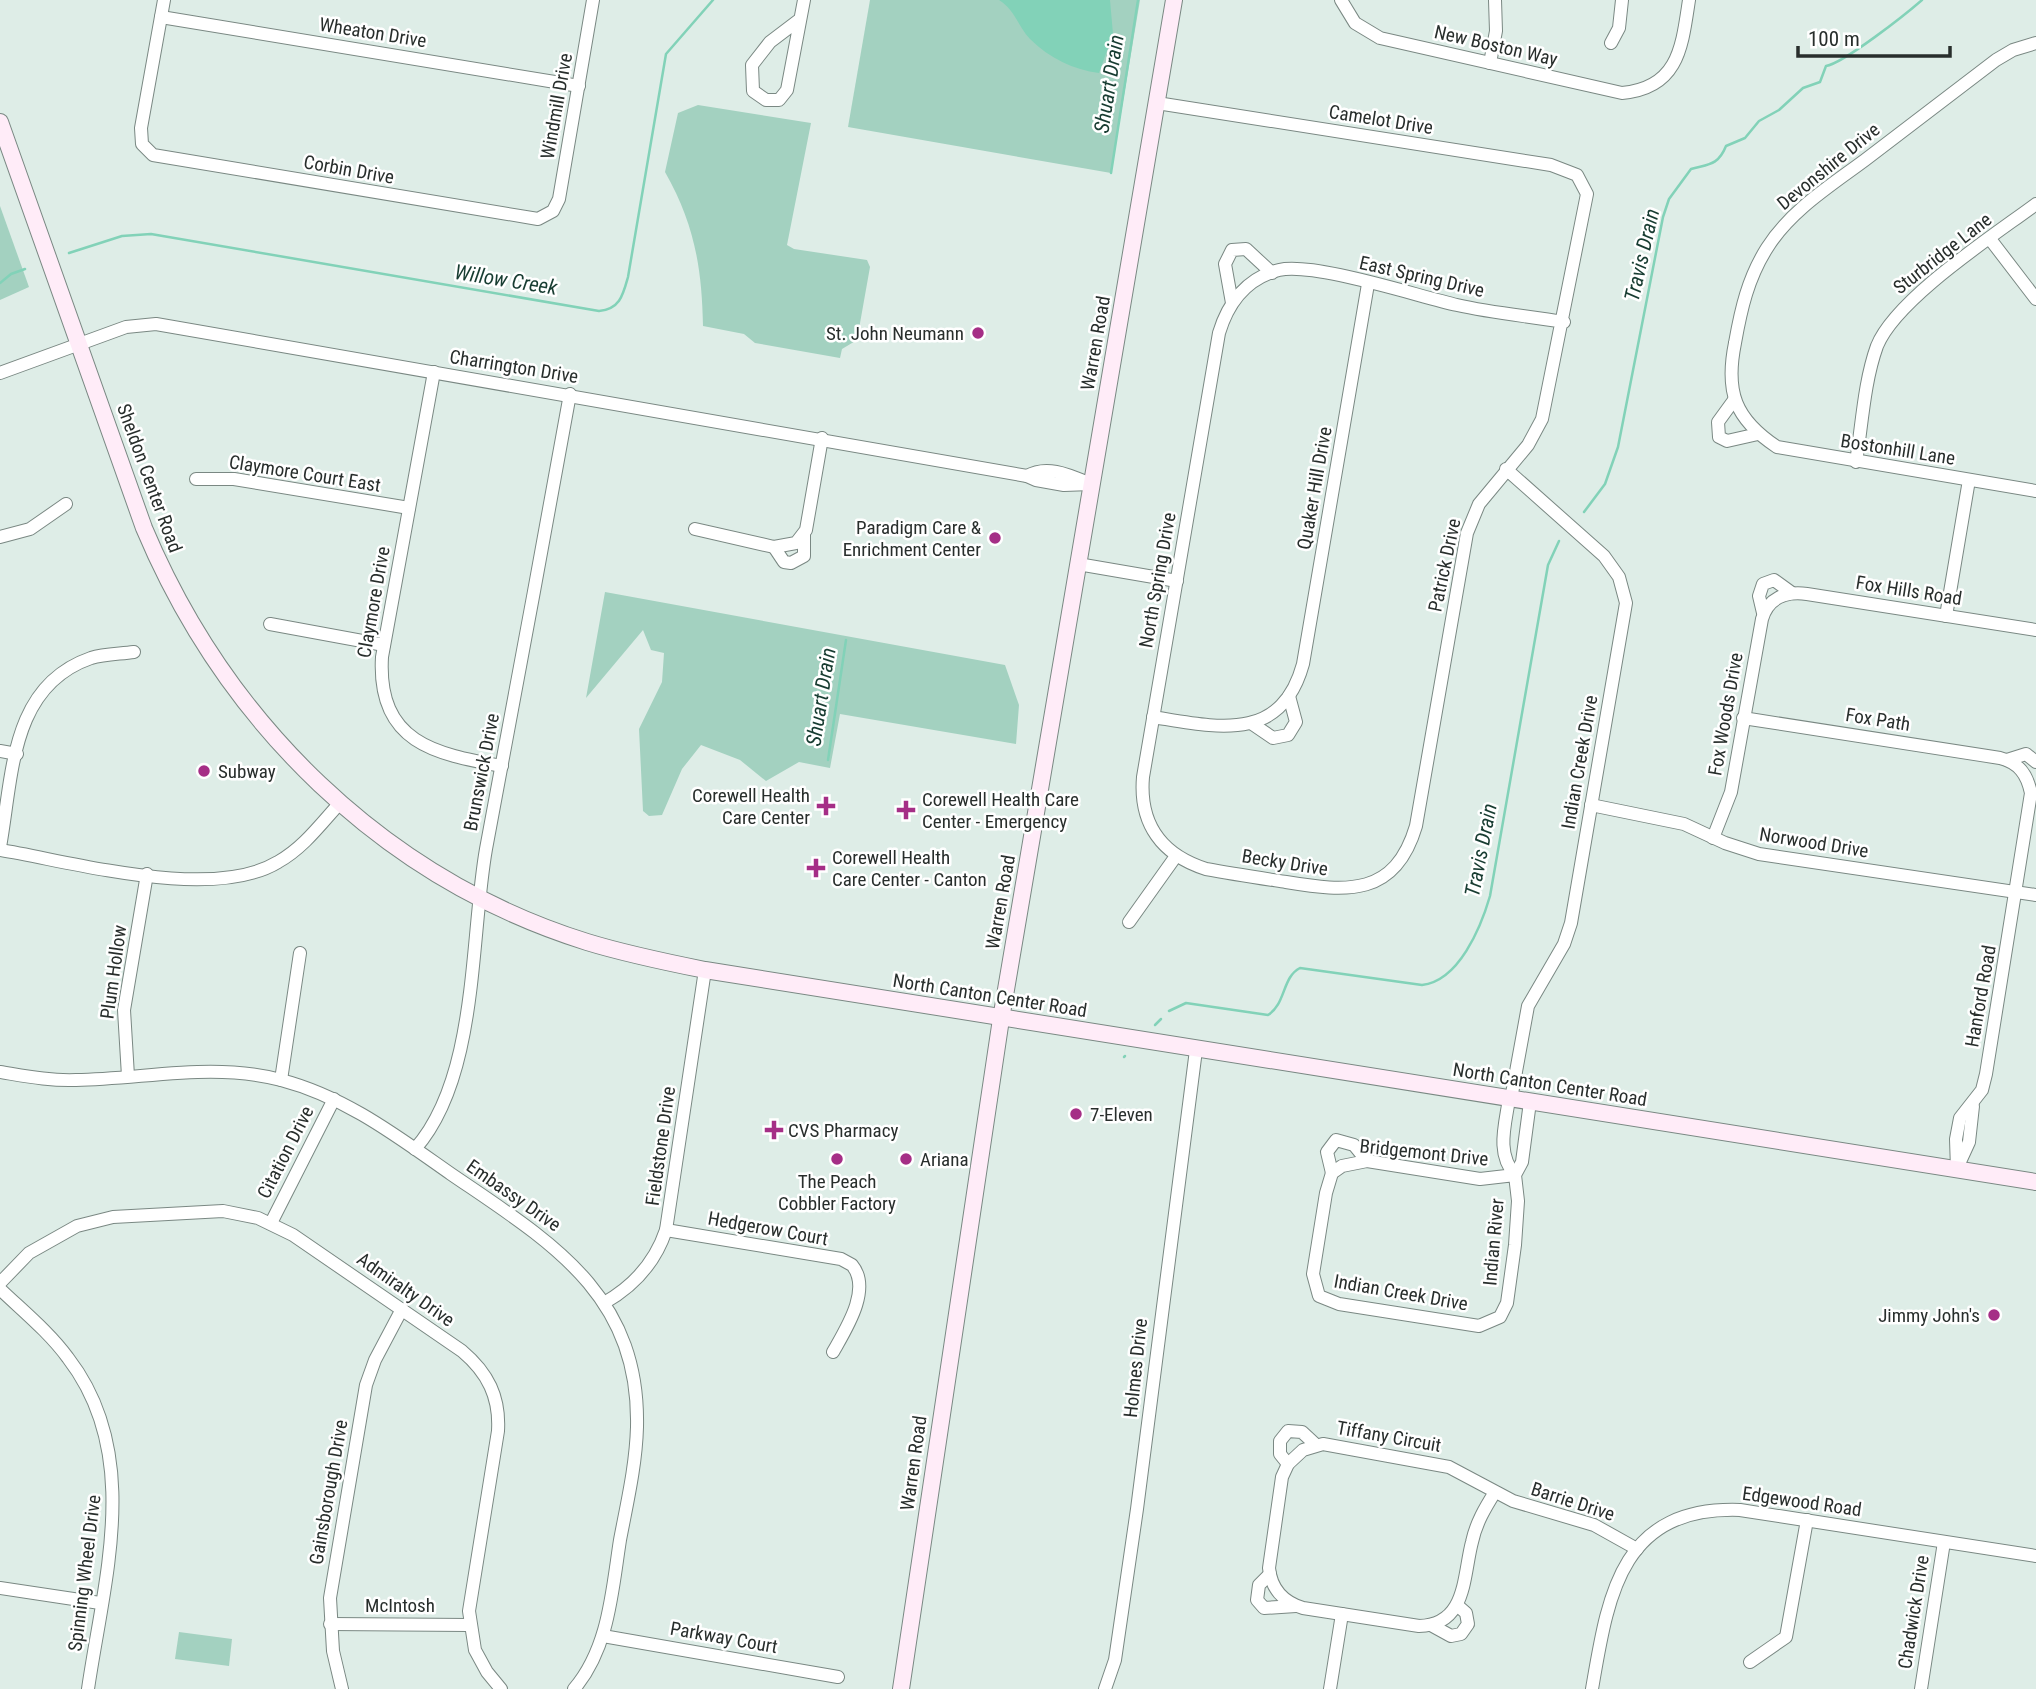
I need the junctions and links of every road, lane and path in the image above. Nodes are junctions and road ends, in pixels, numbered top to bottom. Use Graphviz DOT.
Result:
graph roads {
  1 [pos="164,0"];
  2 [pos="593,0"];
  3 [pos="804,0"];
  4 [pos="1174,0"];
  5 [pos="1341,0"];
  6 [pos="1495,0"];
  7 [pos="1622,0"];
  8 [pos="1689,0"];
  9 [pos="161,17"];
  10 [pos="799,20"];
  11 [pos="1611,43"];
  12 [pos="2036,43"];
  13 [pos="1490,64"];
  14 [pos="579,86"];
  15 [pos="1157,103"];
  16 [pos="0,122"];
  17 [pos="1587,194"];
  18 [pos="2036,204"];
  19 [pos="549,215"];
  20 [pos="1990,239"];
  21 [pos="1272,273"];
  22 [pos="1252,283"];
  23 [pos="1368,284"];
  24 [pos="2036,299"];
  25 [pos="1232,303"];
  26 [pos="1564,322"];
  27 [pos="79,345"];
  28 [pos="434,372"];
  29 [pos="0,373"];
  30 [pos="570,394"];
  31 [pos="1734,400"];
  32 [pos="1744,419"];
  33 [pos="1758,434"];
  34 [pos="822,438"];
  35 [pos="1856,462"];
  36 [pos="1506,470"];
  37 [pos="195,479"];
  38 [pos="1969,480"];
  39 [pos="1091,484"];
  40 [pos="2036,491"];
  41 [pos="66,504"];
  42 [pos="409,508"];
  43 [pos="695,529"];
  44 [pos="0,537"];
  45 [pos="1078,564"];
  46 [pos="1177,582"];
  47 [pos="1792,593"];
  48 [pos="1763,613"];
  49 [pos="1946,616"];
  50 [pos="270,624"];
  51 [pos="2036,630"];
  52 [pos="384,645"];
  53 [pos="134,652"];
  54 [pos="1289,696"];
  55 [pos="1153,717"];
  56 [pos="1743,718"];
  57 [pos="1251,723"];
  58 [pos="0,751"];
  59 [pos="17,754"];
  60 [pos="2007,760"];
  61 [pos="2036,762"];
  62 [pos="502,766"];
  63 [pos="2033,780"];
  64 [pos="339,804"];
  65 [pos="1591,805"];
  66 [pos="1713,838"];
  67 [pos="0,848"];
  68 [pos="1176,856"];
  69 [pos="147,874"];
  70 [pos="1387,874"];
  71 [pos="2016,891"];
  72 [pos="2036,895"];
  73 [pos="482,899"];
  74 [pos="1129,922"];
  75 [pos="300,953"];
  76 [pos="705,970"];
  77 [pos="1001,1019"];
  78 [pos="1196,1050"];
  79 [pos="0,1072"];
  80 [pos="128,1076"];
  81 [pos="281,1080"];
  82 [pos="334,1099"];
  83 [pos="1510,1099"];
  84 [pos="1530,1102"];
  85 [pos="415,1149"];
  86 [pos="1367,1161"];
  87 [pos="1957,1169"];
  88 [pos="1332,1173"];
  89 [pos="1515,1175"];
  90 [pos="2036,1182"];
  91 [pos="271,1223"];
  92 [pos="666,1230"];
  93 [pos="0,1283"];
  94 [pos="0,1289"];
  95 [pos="604,1303"];
  96 [pos="1507,1303"];
  97 [pos="402,1309"];
  98 [pos="834,1352"];
  99 [pos="1316,1445"];
  100 [pos="1288,1464"];
  101 [pos="1495,1492"];
  102 [pos="1807,1520"];
  103 [pos="1944,1542"];
  104 [pos="1637,1549"];
  105 [pos="2036,1556"];
  106 [pos="1270,1574"];
  107 [pos="0,1588"];
  108 [pos="100,1603"];
  109 [pos="1296,1606"];
  110 [pos="1458,1606"];
  111 [pos="1342,1614"];
  112 [pos="330,1624"];
  113 [pos="469,1625"];
  114 [pos="1432,1625"];
  115 [pos="603,1636"];
  116 [pos="1750,1662"];
  117 [pos="838,1677"];
  118 [pos="88,1689"];
  119 [pos="342,1689"];
  120 [pos="500,1689"];
  121 [pos="574,1689"];
  122 [pos="901,1689"];
  123 [pos="1105,1689"];
  124 [pos="1330,1689"];
  125 [pos="1592,1689"];
  126 [pos="1921,1689"];
  1 -- 9 [label="street"];
  2 -- 14 [label="street, Windmill Drive"];
  3 -- 10 [label="street"];
  4 -- 15 [label="main road, Warren Road"];
  5 -- 13 [label="street, New Boston Way"];
  6 -- 13 [label="street"];
  7 -- 11 [label="street"];
  8 -- 13 [label="street, New Boston Way"];
  9 -- 14 [label="street, Wheaton Drive"];
  9 -- 19 [label="street, Corbin Drive"];
  10 -- 10 [label="street"];
  12 -- 31 [label="street, Devonshire Drive"];
  14 -- 19 [label="street, Windmill Drive"];
  15 -- 17 [label="street, Camelot Drive"];
  15 -- 39 [label="main road, Warren Road"];
  16 -- 27 [label="main road, Sheldon Center Road"];
  17 -- 26 [label="street, Patrick Drive"];
  18 -- 20 [label="street, Sturbridge Lane"];
  20 -- 24 [label="street"];
  20 -- 35 [label="street, Sturbridge Lane"];
  21 -- 22 [label="street, East Spring Drive"];
  21 -- 23 [label="street, East Spring Drive"];
  21 -- 25 [label="street"];
  22 -- 25 [label="street, North Spring Drive"];
  23 -- 26 [label="street, East Spring Drive"];
  23 -- 54 [label="street, Quaker Hill Drive"];
  25 -- 46 [label="street, North Spring Drive"];
  26 -- 36 [label="street, Patrick Drive"];
  27 -- 28 [label="street, Charrington Drive"];
  27 -- 29 [label="street, Charrington Drive"];
  27 -- 64 [label="main road, Sheldon Center Road"];
  28 -- 30 [label="street, Charrington Drive"];
  28 -- 42 [label="street, Claymore Drive"];
  30 -- 34 [label="street, Charrington Drive"];
  30 -- 62 [label="street, Brunswick Drive"];
  31 -- 32 [label="street, Devonshire Drive"];
  31 -- 33 [label="street"];
  32 -- 33 [label="street, Bostonhill Lane"];
  33 -- 35 [label="street, Bostonhill Lane"];
  34 -- 39 [label="street, Charrington Drive"];
  34 -- 43 [label="street"];
  35 -- 38 [label="street, Bostonhill Lane"];
  36 -- 65 [label="street, Indian Creek Drive"];
  36 -- 70 [label="street, Patrick Drive"];
  37 -- 42 [label="street, Claymore Court East"];
  38 -- 40 [label="street, Bostonhill Lane"];
  38 -- 49 [label="street"];
  39 -- 45 [label="main road, Warren Road"];
  41 -- 44 [label="street"];
  42 -- 52 [label="street, Claymore Drive"];
  45 -- 46 [label="street"];
  45 -- 77 [label="main road, Warren Road"];
  46 -- 55 [label="street, North Spring Drive"];
  47 -- 48 [label="street, Fox Hills Road"];
  47 -- 48 [label="street, Fox Woods Drive"];
  47 -- 49 [label="street, Fox Hills Road"];
  48 -- 56 [label="street, Fox Woods Drive"];
  49 -- 51 [label="street, Fox Hills Road"];
  50 -- 52 [label="street"];
  52 -- 62 [label="street, Claymore Drive"];
  53 -- 59 [label="street"];
  54 -- 57 [label="street, Quaker Hill Drive"];
  54 -- 57 [label="street, Quaker Hill Drive"];
  55 -- 57 [label="street, Quaker Hill Drive"];
  55 -- 68 [label="street, North Spring Drive"];
  56 -- 60 [label="street, Fox Path"];
  56 -- 66 [label="street, Fox Woods Drive"];
  58 -- 59 [label="street"];
  59 -- 67 [label="street"];
  60 -- 61 [label="street, Fox Path"];
  60 -- 63 [label="street"];
  62 -- 73 [label="street, Brunswick Drive"];
  63 -- 71 [label="street"];
  64 -- 69 [label="street"];
  64 -- 73 [label="main road, North Canton Center Road"];
  65 -- 66 [label="street, Norwood Drive"];
  65 -- 83 [label="street, Indian Creek Drive"];
  66 -- 71 [label="street, Norwood Drive"];
  67 -- 69 [label="street"];
  68 -- 70 [label="street, Becky Drive"];
  68 -- 74 [label="street"];
  69 -- 80 [label="street, Plum Hollow"];
  71 -- 72 [label="street, Norwood Drive"];
  71 -- 87 [label="street, Hanford Road"];
  73 -- 76 [label="main road, North Canton Center Road"];
  73 -- 85 [label="street, Brunswick Drive"];
  75 -- 81 [label="street"];
  76 -- 77 [label="main road, North Canton Center Road"];
  76 -- 92 [label="street, Fieldstone Drive"];
  77 -- 78 [label="main road, North Canton Center Road"];
  77 -- 122 [label="main road, Warren Road"];
  78 -- 83 [label="main road, North Canton Center Road"];
  78 -- 123 [label="street, Holmes Drive"];
  79 -- 80 [label="street, Embassy Drive"];
  80 -- 81 [label="street, Embassy Drive"];
  81 -- 82 [label="street, Embassy Drive"];
  82 -- 85 [label="street, Embassy Drive"];
  82 -- 91 [label="street, Citation Drive"];
  83 -- 84 [label="main road, North Canton Center Road"];
  83 -- 89 [label="street, Indian Creek Drive"];
  84 -- 87 [label="main road, North Canton Center Road"];
  84 -- 89 [label="street, Indian River"];
  85 -- 95 [label="street, Embassy Drive"];
  86 -- 88 [label="street, Bridgemont Drive"];
  86 -- 88 [label="street"];
  86 -- 89 [label="street, Bridgemont Drive"];
  87 -- 90 [label="main road, North Canton Center Road"];
  88 -- 96 [label="street, Indian Creek Drive"];
  89 -- 96 [label="street, Indian River"];
  91 -- 93 [label="street, Admiralty Drive"];
  91 -- 97 [label="street, Admiralty Drive"];
  92 -- 95 [label="street, Fieldstone Drive"];
  92 -- 98 [label="street, Hedgerow Court"];
  94 -- 108 [label="street, Spinning Wheel Drive"];
  95 -- 115 [label="street, Embassy Drive"];
  97 -- 112 [label="street, Gainsborough Drive"];
  97 -- 113 [label="street, Admiralty Drive"];
  99 -- 100 [label="street, Tiffany Circuit"];
  99 -- 100 [label="street, Tiffany Circuit"];
  99 -- 101 [label="street, Tiffany Circuit"];
  100 -- 106 [label="street, Tiffany Circuit"];
  101 -- 104 [label="street, Barrie Drive"];
  101 -- 110 [label="street, Tiffany Circuit"];
  102 -- 103 [label="street, Edgewood Road"];
  102 -- 104 [label="street, Edgewood Road"];
  102 -- 116 [label="street"];
  103 -- 105 [label="street, Edgewood Road"];
  103 -- 126 [label="street, Chadwick Drive"];
  104 -- 125 [label="street, Edgewood Road"];
  106 -- 109 [label="street"];
  106 -- 109 [label="street, Tiffany Circuit"];
  107 -- 108 [label="street"];
  108 -- 118 [label="street, Spinning Wheel Drive"];
  109 -- 111 [label="street, Tiffany Circuit"];
  110 -- 114 [label="street"];
  110 -- 114 [label="street, Tiffany Circuit"];
  111 -- 114 [label="street, Tiffany Circuit"];
  111 -- 124 [label="street"];
  112 -- 113 [label="street, McIntosh"];
  112 -- 119 [label="street, Gainsborough Drive"];
  113 -- 120 [label="street, Admiralty Drive"];
  115 -- 117 [label="street, Parkway Court"];
  115 -- 121 [label="street, Embassy Drive"];
}
